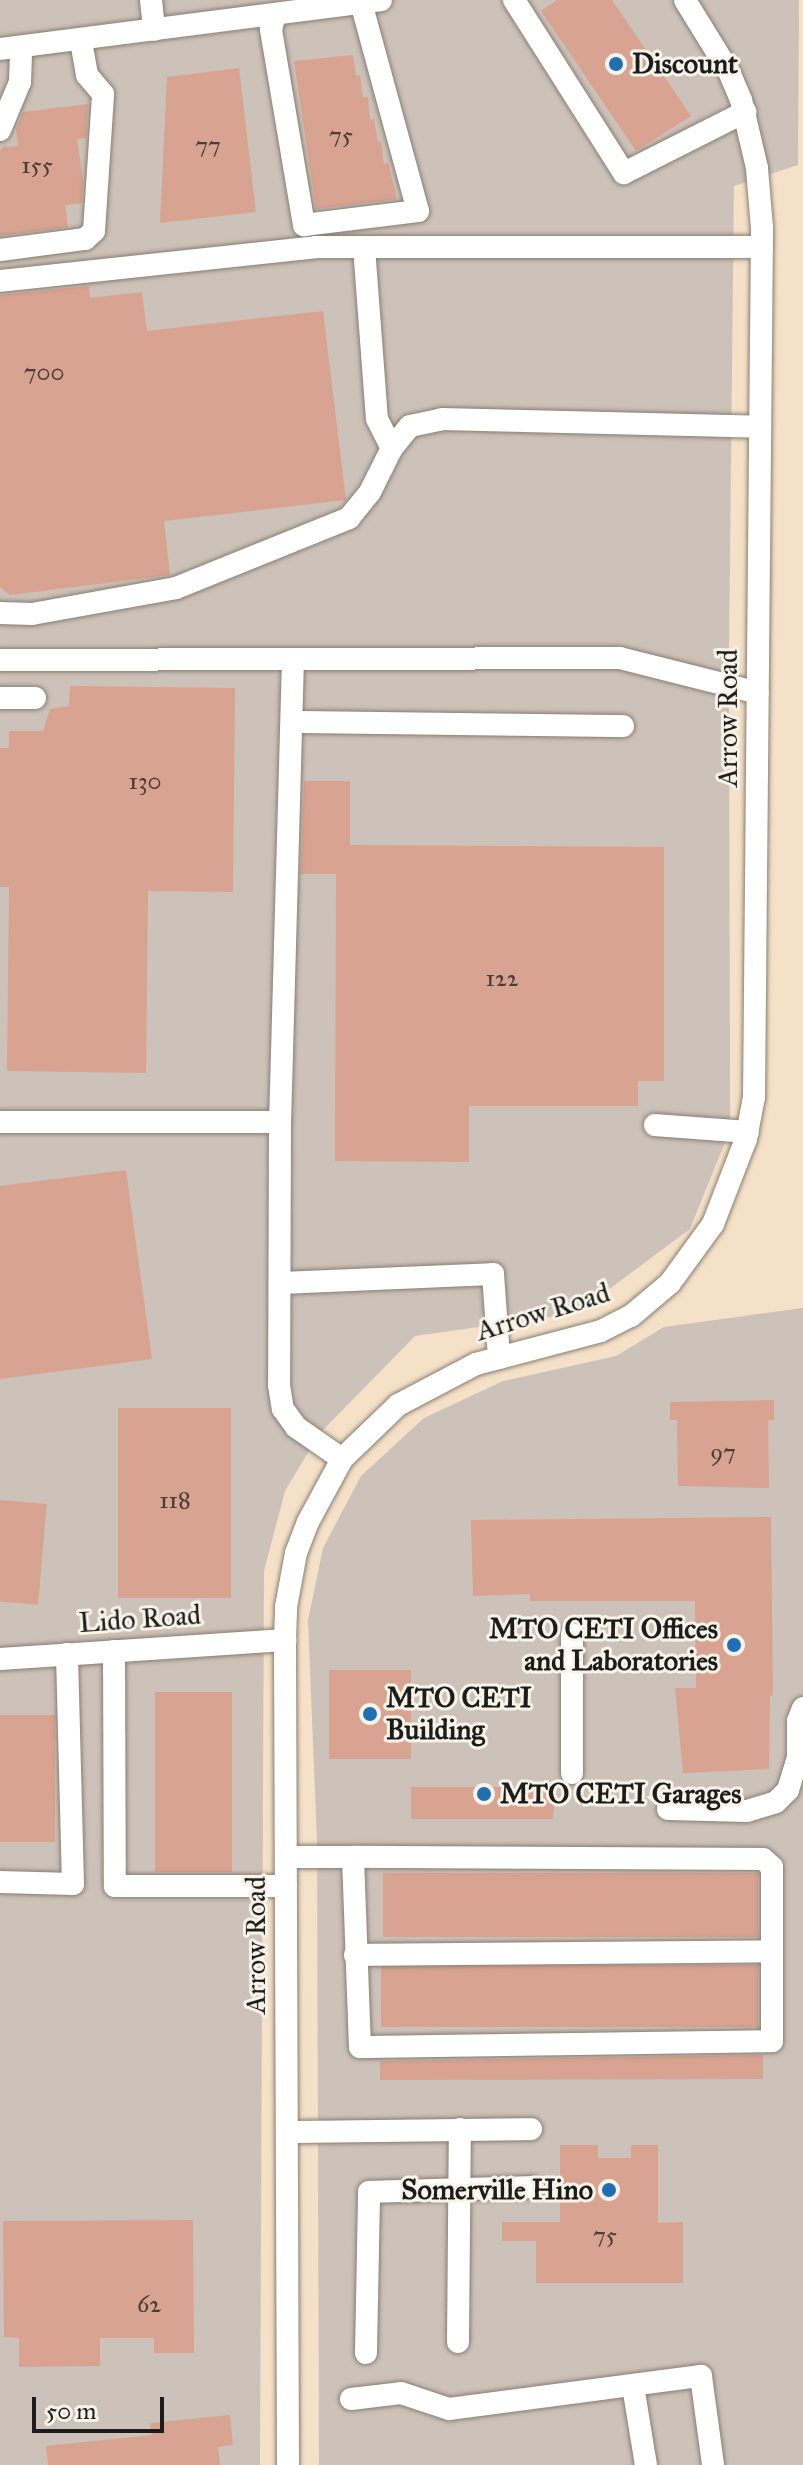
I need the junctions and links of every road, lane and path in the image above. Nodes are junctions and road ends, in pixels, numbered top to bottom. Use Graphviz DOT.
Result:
graph roads {
  1 [pos="151,0"];
  2 [pos="514,0"];
  3 [pos="685,0"];
  4 [pos="371,1"];
  5 [pos="275,14"];
  6 [pos="154,30"];
  7 [pos="81,40"];
  8 [pos="10,48"];
  9 [pos="745,112"];
  10 [pos="0,130"];
  11 [pos="364,247"];
  12 [pos="762,247"];
  13 [pos="0,250"];
  14 [pos="0,281"];
  15 [pos="760,427"];
  16 [pos="392,448"];
  17 [pos="0,613"];
  18 [pos="293,659"];
  19 [pos="0,660"];
  20 [pos="758,693"];
  21 [pos="0,698"];
  22 [pos="35,698"];
  23 [pos="292,722"];
  24 [pos="623,726"];
  25 [pos="0,1122"];
  26 [pos="280,1122"];
  27 [pos="655,1125"];
  28 [pos="748,1132"];
  29 [pos="280,1283"];
  30 [pos="499,1358"];
  31 [pos="342,1459"];
  32 [pos="572,1634"];
  33 [pos="285,1640"];
  34 [pos="114,1651"];
  35 [pos="67,1654"];
  36 [pos="0,1659"];
  37 [pos="803,1708"];
  38 [pos="572,1773"];
  39 [pos="668,1809"];
  40 [pos="286,1857"];
  41 [pos="353,1857"];
  42 [pos="0,1882"];
  43 [pos="286,1886"];
  44 [pos="772,1951"];
  45 [pos="355,1955"];
  46 [pos="460,2129"];
  47 [pos="531,2129"];
  48 [pos="287,2132"];
  49 [pos="533,2187"];
  50 [pos="459,2189"];
  51 [pos="458,2342"];
  52 [pos="366,2353"];
  53 [pos="633,2386"];
  54 [pos="351,2399"];
  55 [pos="288,2465"];
  56 [pos="646,2465"];
  57 [pos="713,2465"];
  1 -- 6 [label="street"];
  2 -- 9 [label="street"];
  3 -- 9 [label="street, Arrow Road"];
  4 -- 5 [label="street"];
  4 -- 5 [label="street"];
  5 -- 6 [label="street"];
  6 -- 7 [label="street"];
  7 -- 8 [label="street"];
  7 -- 13 [label="street"];
  8 -- 10 [label="street"];
  9 -- 12 [label="street, Arrow Road"];
  11 -- 12 [label="street"];
  11 -- 14 [label="street"];
  11 -- 16 [label="street"];
  12 -- 15 [label="street, Arrow Road"];
  15 -- 16 [label="street"];
  15 -- 20 [label="street, Arrow Road"];
  16 -- 17 [label="street"];
  18 -- 19 [label="street"];
  18 -- 20 [label="street"];
  18 -- 23 [label="street"];
  20 -- 28 [label="street, Arrow Road"];
  21 -- 22 [label="street"];
  23 -- 24 [label="street"];
  23 -- 26 [label="street"];
  25 -- 26 [label="street"];
  26 -- 29 [label="street"];
  27 -- 28 [label="street"];
  28 -- 30 [label="street, Arrow Road"];
  29 -- 30 [label="street"];
  29 -- 31 [label="street"];
  30 -- 31 [label="street, Arrow Road"];
  31 -- 33 [label="street, Arrow Road"];
  32 -- 38 [label="street"];
  33 -- 34 [label="street, Lido Road"];
  33 -- 40 [label="street, Arrow Road"];
  34 -- 35 [label="street, Lido Road"];
  34 -- 43 [label="street"];
  35 -- 36 [label="street, Lido Road"];
  35 -- 42 [label="street"];
  37 -- 39 [label="street"];
  40 -- 41 [label="street"];
  40 -- 43 [label="street, Arrow Road"];
  41 -- 44 [label="street"];
  41 -- 45 [label="street"];
  43 -- 48 [label="street, Arrow Road"];
  44 -- 45 [label="street"];
  44 -- 45 [label="street"];
  46 -- 47 [label="street"];
  46 -- 48 [label="street"];
  46 -- 50 [label="street"];
  48 -- 55 [label="street, Arrow Road"];
  49 -- 50 [label="street"];
  50 -- 51 [label="street"];
  50 -- 52 [label="street"];
  53 -- 54 [label="street"];
  53 -- 56 [label="street"];
  53 -- 57 [label="street"];
}
